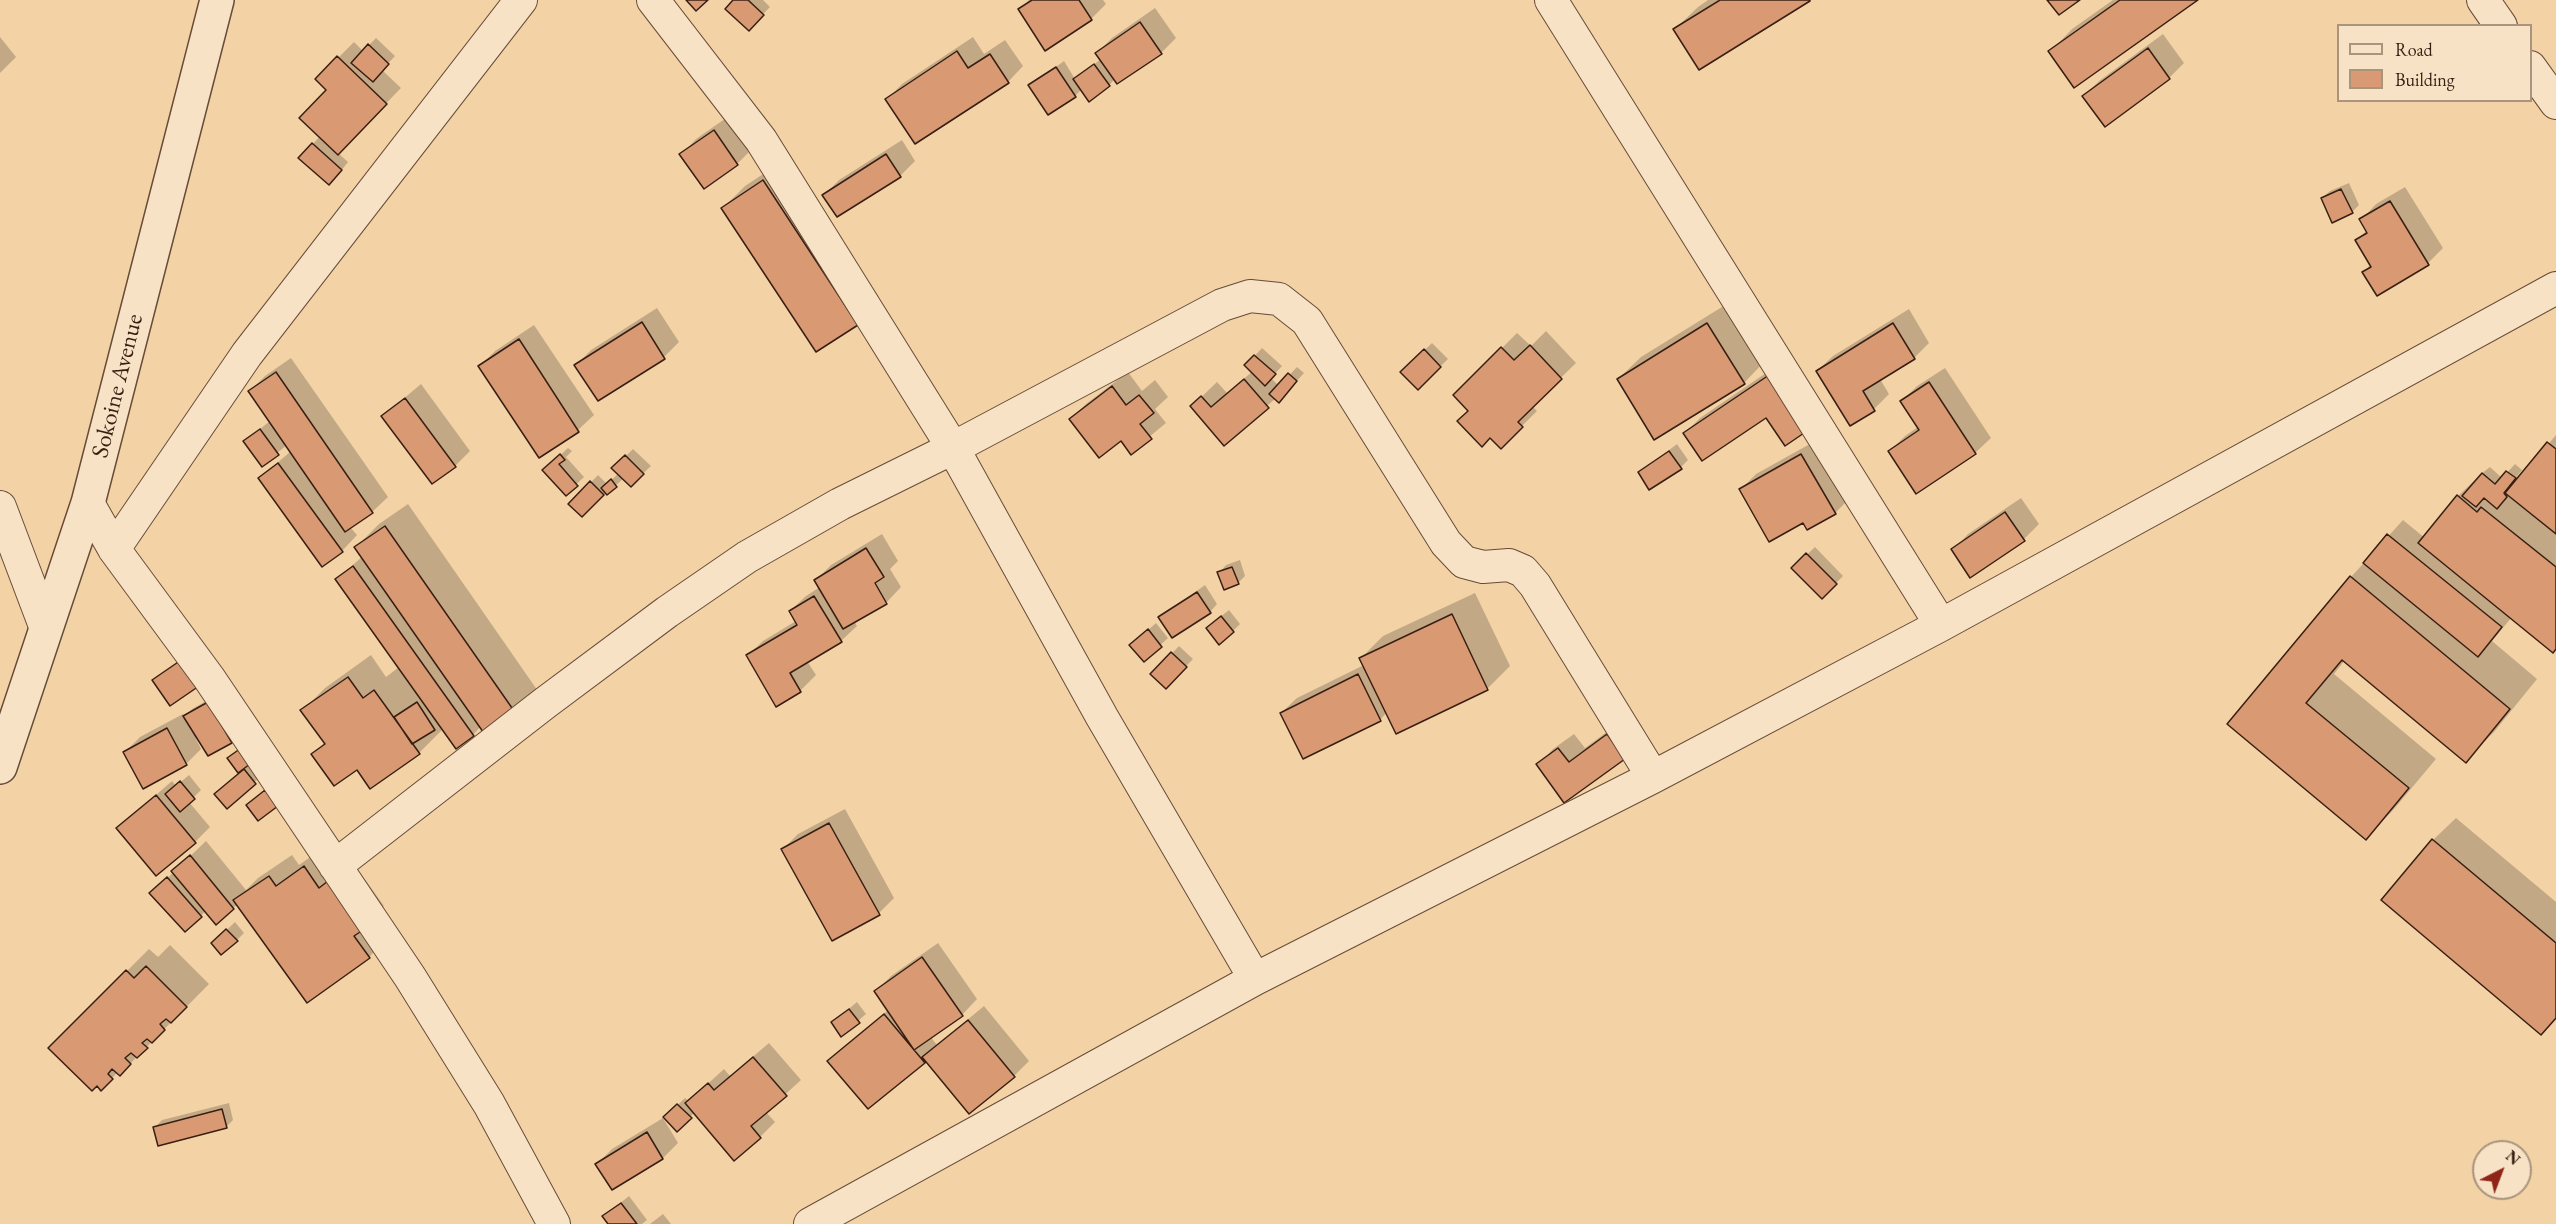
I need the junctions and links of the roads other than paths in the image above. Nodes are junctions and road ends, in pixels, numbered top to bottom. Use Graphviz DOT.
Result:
graph roads {
  1 [pos="217,0"];
  2 [pos="520,0"];
  3 [pos="653,0"];
  4 [pos="1551,0"];
  5 [pos="2483,0"];
  6 [pos="2500,24"];
  7 [pos="2532,70"];
  8 [pos="2556,103"];
  9 [pos="2556,288"];
  10 [pos="953,448"];
  11 [pos="88,502"];
  12 [pos="0,507"];
  13 [pos="114,549"];
  14 [pos="1941,625"];
  15 [pos="45,626"];
  16 [pos="0,767"];
  17 [pos="1653,777"];
  18 [pos="335,866"];
  19 [pos="1255,979"];
  20 [pos="554,1224"];
  21 [pos="810,1224"];
  1 -- 11 [label="street, Sokoine Avenue"];
  2 -- 13 [label="street"];
  3 -- 10 [label="street"];
  4 -- 14 [label="street"];
  5 -- 6 [label="street"];
  7 -- 8 [label="street"];
  9 -- 14 [label="street"];
  10 -- 17 [label="street"];
  10 -- 18 [label="street"];
  10 -- 19 [label="street"];
  11 -- 13 [label="street"];
  11 -- 15 [label="street, Sokoine Avenue"];
  12 -- 15 [label="street"];
  13 -- 18 [label="street"];
  14 -- 17 [label="street"];
  15 -- 16 [label="street, Sokoine Avenue"];
  17 -- 19 [label="street"];
  18 -- 20 [label="street"];
  19 -- 21 [label="street"];
}
